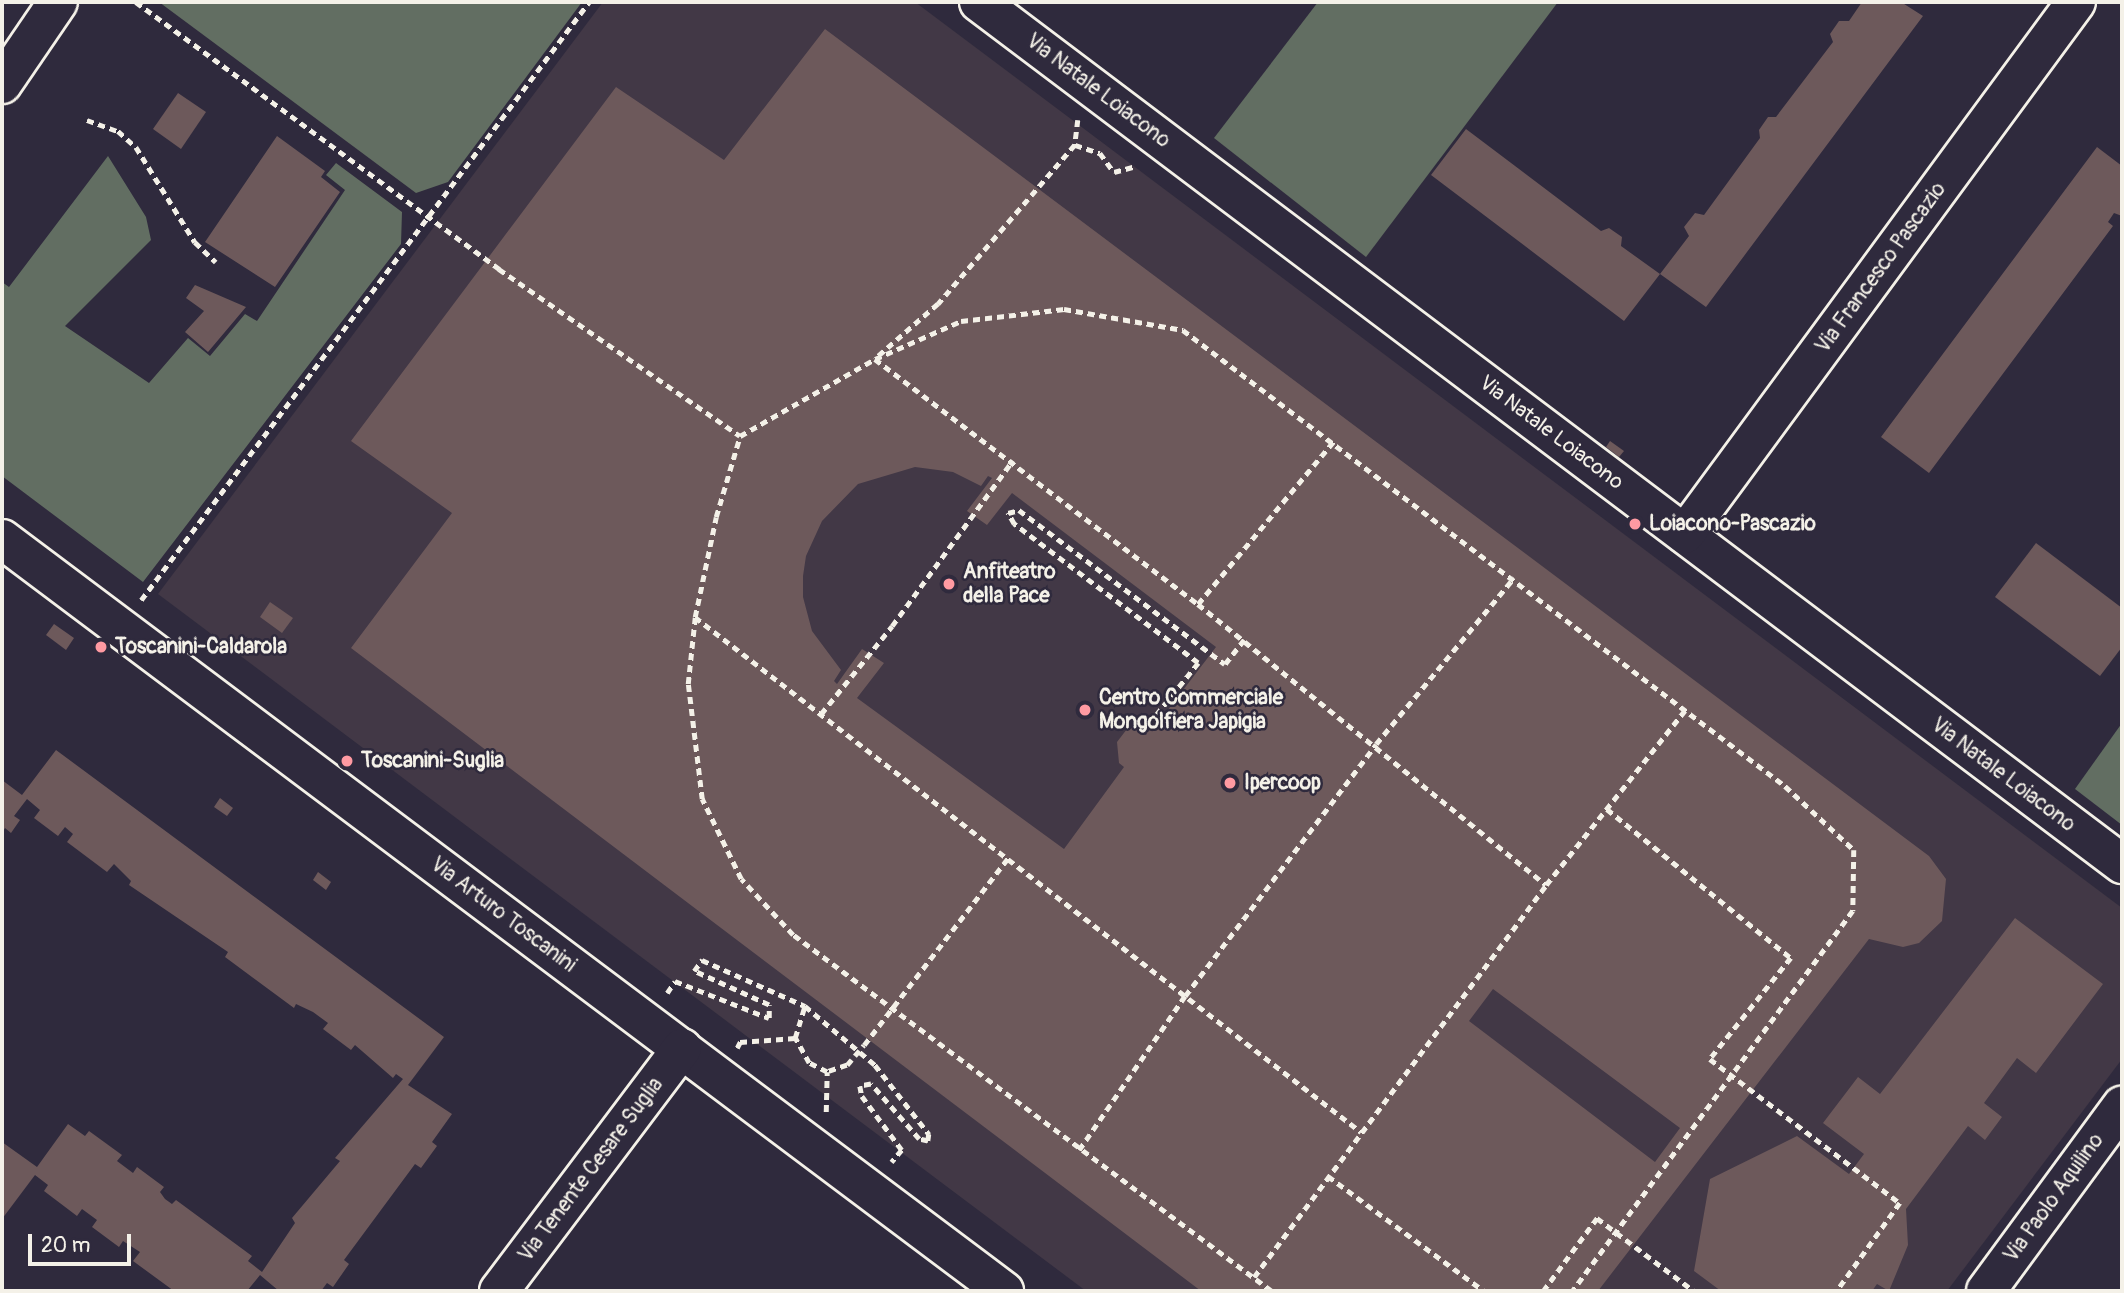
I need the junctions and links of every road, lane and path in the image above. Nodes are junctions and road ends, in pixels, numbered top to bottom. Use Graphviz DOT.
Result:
graph roads {
  1 [pos="58,2"];
  2 [pos="136,2"];
  3 [pos="589,2"];
  4 [pos="979,2"];
  5 [pos="2076,2"];
  6 [pos="2,84"];
  7 [pos="87,120"];
  8 [pos="1114,172"];
  9 [pos="430,218"];
  10 [pos="216,262"];
  11 [pos="875,359"];
  12 [pos="740,436"];
  13 [pos="1334,441"];
  14 [pos="1013,460"];
  15 [pos="1685,534"];
  16 [pos="2,539"];
  17 [pos="1514,578"];
  18 [pos="1198,604"];
  19 [pos="695,617"];
  20 [pos="121,626"];
  21 [pos="1244,640"];
  22 [pos="1685,709"];
  23 [pos="821,714"];
  24 [pos="1156,715"];
  25 [pos="1376,744"];
  26 [pos="1607,809"];
  27 [pos="1008,858"];
  28 [pos="2122,864"];
  29 [pos="1546,886"];
  30 [pos="1185,996"];
  31 [pos="805,1006"];
  32 [pos="892,1009"];
  33 [pos="647,1023"];
  34 [pos="795,1038"];
  35 [pos="740,1042"];
  36 [pos="682,1048"];
  37 [pos="827,1072"];
  38 [pos="2122,1106"];
  39 [pos="829,1109"];
  40 [pos="1361,1132"];
  41 [pos="1079,1150"];
  42 [pos="1328,1176"];
  43 [pos="870,1191"];
  44 [pos="1254,1277"];
  45 [pos="499,1291"];
  46 [pos="1004,1291"];
  47 [pos="1271,1291"];
  48 [pos="1484,1291"];
  49 [pos="1544,1291"];
  50 [pos="1573,1291"];
  51 [pos="1694,1291"];
  52 [pos="1837,1291"];
  53 [pos="1986,1291"];
  1 -- 6 [label="street"];
  2 -- 9 [label="path"];
  3 -- 9 [label="path"];
  4 -- 15 [label="street, Via Natale Loiacono"];
  5 -- 15 [label="street, Via Francesco Pascazio"];
  7 -- 10 [label="path"];
  8 -- 11 [label="path"];
  9 -- 12 [label="path"];
  9 -- 20 [label="path"];
  11 -- 12 [label="path"];
  11 -- 13 [label="path"];
  11 -- 14 [label="path"];
  12 -- 19 [label="path"];
  13 -- 17 [label="path"];
  13 -- 18 [label="path"];
  14 -- 18 [label="path"];
  14 -- 23 [label="path"];
  15 -- 28 [label="street, Via Natale Loiacono"];
  16 -- 20 [label="street, Via Arturo Toscanini"];
  17 -- 22 [label="path"];
  17 -- 25 [label="path"];
  18 -- 21 [label="path"];
  19 -- 23 [label="path"];
  19 -- 32 [label="path"];
  20 -- 33 [label="street, Via Arturo Toscanini"];
  21 -- 24 [label="path"];
  21 -- 25 [label="path"];
  22 -- 26 [label="path"];
  22 -- 50 [label="path"];
  23 -- 27 [label="path"];
  25 -- 29 [label="path"];
  25 -- 30 [label="path"];
  26 -- 29 [label="path"];
  26 -- 52 [label="path"];
  27 -- 30 [label="path"];
  27 -- 32 [label="path"];
  29 -- 40 [label="path"];
  30 -- 40 [label="path"];
  30 -- 41 [label="path"];
  31 -- 33 [label="path"];
  31 -- 34 [label="path"];
  31 -- 43 [label="path"];
  32 -- 37 [label="path, bridge"];
  32 -- 41 [label="path"];
  33 -- 36 [label="street, Via Arturo Toscanini"];
  34 -- 35 [label="path"];
  34 -- 37 [label="path"];
  36 -- 43 [label="street, Via Arturo Toscanini"];
  36 -- 45 [label="street, Via Tenente Cesare Suglia"];
  37 -- 39 [label="path"];
  38 -- 53 [label="street, Via Paolo Aquilino"];
  40 -- 42 [label="path"];
  41 -- 44 [label="path"];
  42 -- 44 [label="path"];
  42 -- 48 [label="path"];
  43 -- 46 [label="street, Via Arturo Toscanini"];
  44 -- 47 [label="path"];
  49 -- 51 [label="path"];
}
